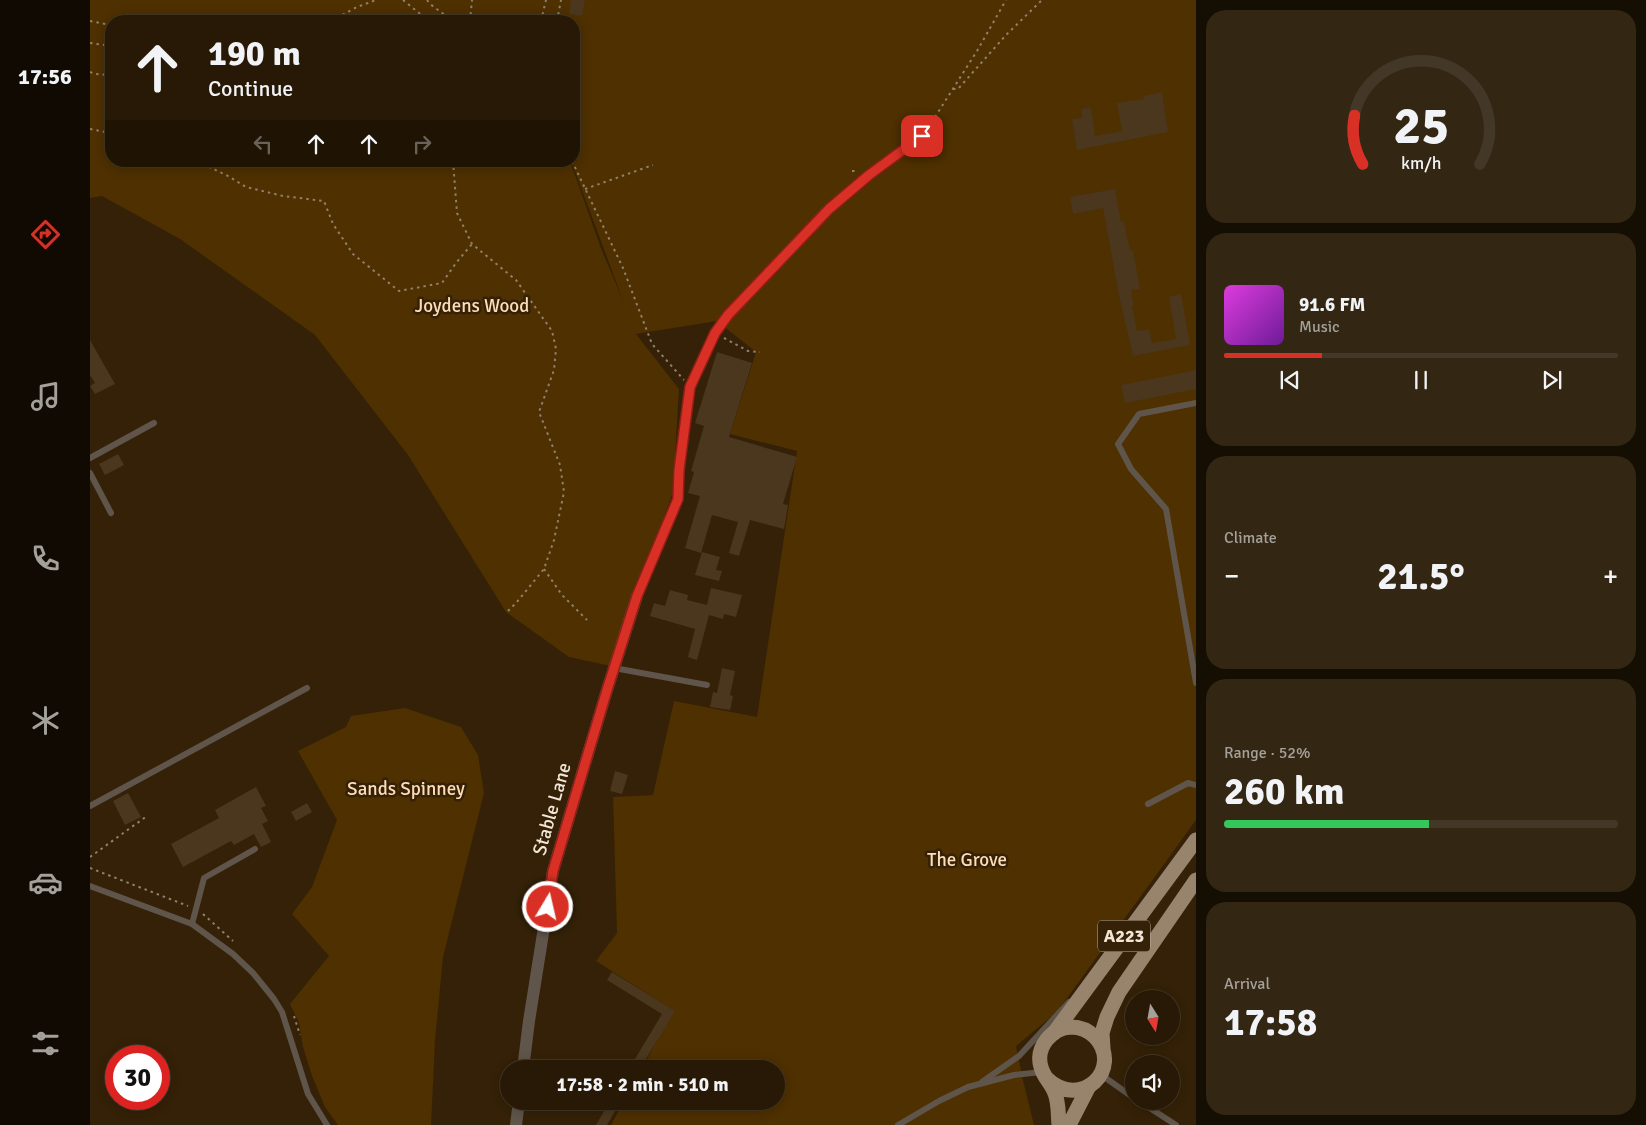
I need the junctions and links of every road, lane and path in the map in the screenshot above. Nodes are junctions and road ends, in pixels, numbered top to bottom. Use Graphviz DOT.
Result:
graph roads {
  1 [pos="376,0"];
  2 [pos="403,0"];
  3 [pos="427,0"];
  4 [pos="472,0"];
  5 [pos="546,0"];
  6 [pos="561,0"];
  7 [pos="1006,0"];
  8 [pos="1042,0"];
  9 [pos="344,15"];
  10 [pos="422,15"];
  11 [pos="445,15"];
  12 [pos="471,15"];
  13 [pos="542,15"];
  14 [pos="558,15"];
  15 [pos="90,21"];
  16 [pos="105,24"];
  17 [pos="90,43"];
  18 [pos="105,45"];
  19 [pos="90,72"];
  20 [pos="105,75"];
  21 [pos="953,89"];
  22 [pos="90,129"];
  23 [pos="105,132"];
  24 [pos="922,136"];
  25 [pos="653,166"];
  26 [pos="210,167"];
  27 [pos="453,167"];
  28 [pos="575,167"];
  29 [pos="585,189"];
  30 [pos="472,244"];
  31 [pos="715,333"];
  32 [pos="760,352"];
  33 [pos="690,387"];
  34 [pos="1196,403"];
  35 [pos="154,423"];
  36 [pos="90,458"];
  37 [pos="90,473"];
  38 [pos="111,513"];
  39 [pos="544,569"];
  40 [pos="637,596"];
  41 [pos="508,611"];
  42 [pos="587,620"];
  43 [pos="614,668"];
  44 [pos="1196,683"];
  45 [pos="707,685"];
  46 [pos="307,688"];
  47 [pos="1196,784"];
  48 [pos="1148,804"];
  49 [pos="90,806"];
  50 [pos="147,816"];
  51 [pos="1196,840"];
  52 [pos="255,849"];
  53 [pos="90,856"];
  54 [pos="90,868"];
  55 [pos="1196,880"];
  56 [pos="90,886"];
  57 [pos="196,910"];
  58 [pos="192,924"];
  59 [pos="236,944"];
  60 [pos="1095,975"];
  61 [pos="292,1013"];
  62 [pos="1054,1032"];
  63 [pos="300,1037"];
  64 [pos="1103,1050"];
  65 [pos="524,1060"];
  66 [pos="1100,1074"];
  67 [pos="1045,1075"];
  68 [pos="982,1082"];
  69 [pos="1089,1086"];
  70 [pos="1125,1092"];
  71 [pos="518,1110"];
  72 [pos="1153,1110"];
  73 [pos="327,1125"];
  74 [pos="516,1125"];
  75 [pos="898,1125"];
  76 [pos="1059,1125"];
  77 [pos="1069,1125"];
  78 [pos="1176,1125"];
  1 -- 9 [label="path"];
  2 -- 10 [label="path"];
  3 -- 11 [label="path"];
  4 -- 12 [label="path"];
  5 -- 13 [label="path"];
  6 -- 14 [label="path"];
  7 -- 21 [label="path"];
  8 -- 21 [label="path"];
  15 -- 16 [label="path"];
  17 -- 18 [label="path"];
  19 -- 20 [label="path"];
  21 -- 24 [label="path"];
  22 -- 23 [label="path"];
  24 -- 31 [label="lane"];
  25 -- 29 [label="path"];
  26 -- 30 [label="path"];
  27 -- 30 [label="path"];
  28 -- 29 [label="path"];
  29 -- 33 [label="path"];
  30 -- 39 [label="path"];
  31 -- 32 [label="path"];
  31 -- 33 [label="lane"];
  33 -- 40 [label="lane"];
  34 -- 44 [label="lane"];
  35 -- 36 [label="lane"];
  37 -- 38 [label="lane"];
  39 -- 41 [label="path"];
  39 -- 42 [label="path"];
  40 -- 43 [label="street, Stable Lane"];
  43 -- 45 [label="lane"];
  43 -- 65 [label="street, Stable Lane"];
  46 -- 49 [label="lane"];
  47 -- 48 [label="lane"];
  50 -- 53 [label="path"];
  51 -- 60 [label="main road, A223"];
  52 -- 57 [label="lane"];
  54 -- 57 [label="path"];
  55 -- 64 [label="main road, A223"];
  56 -- 58 [label="lane"];
  57 -- 58 [label="lane"];
  57 -- 59 [label="path"];
  58 -- 73 [label="lane"];
  60 -- 62 [label="main road, A223"];
  60 -- 68 [label="lane"];
  61 -- 63 [label="path"];
  62 -- 64 [label="main road"];
  62 -- 67 [label="main road, A223"];
  64 -- 66 [label="main road, A223"];
  66 -- 69 [label="main road"];
  66 -- 70 [label="lane"];
  67 -- 68 [label="lane"];
  67 -- 69 [label="main road"];
  67 -- 76 [label="main road, A223"];
  68 -- 75 [label="lane"];
  69 -- 77 [label="main road"];
  71 -- 74 [label="street"];
  72 -- 78 [label="lane"];
}
